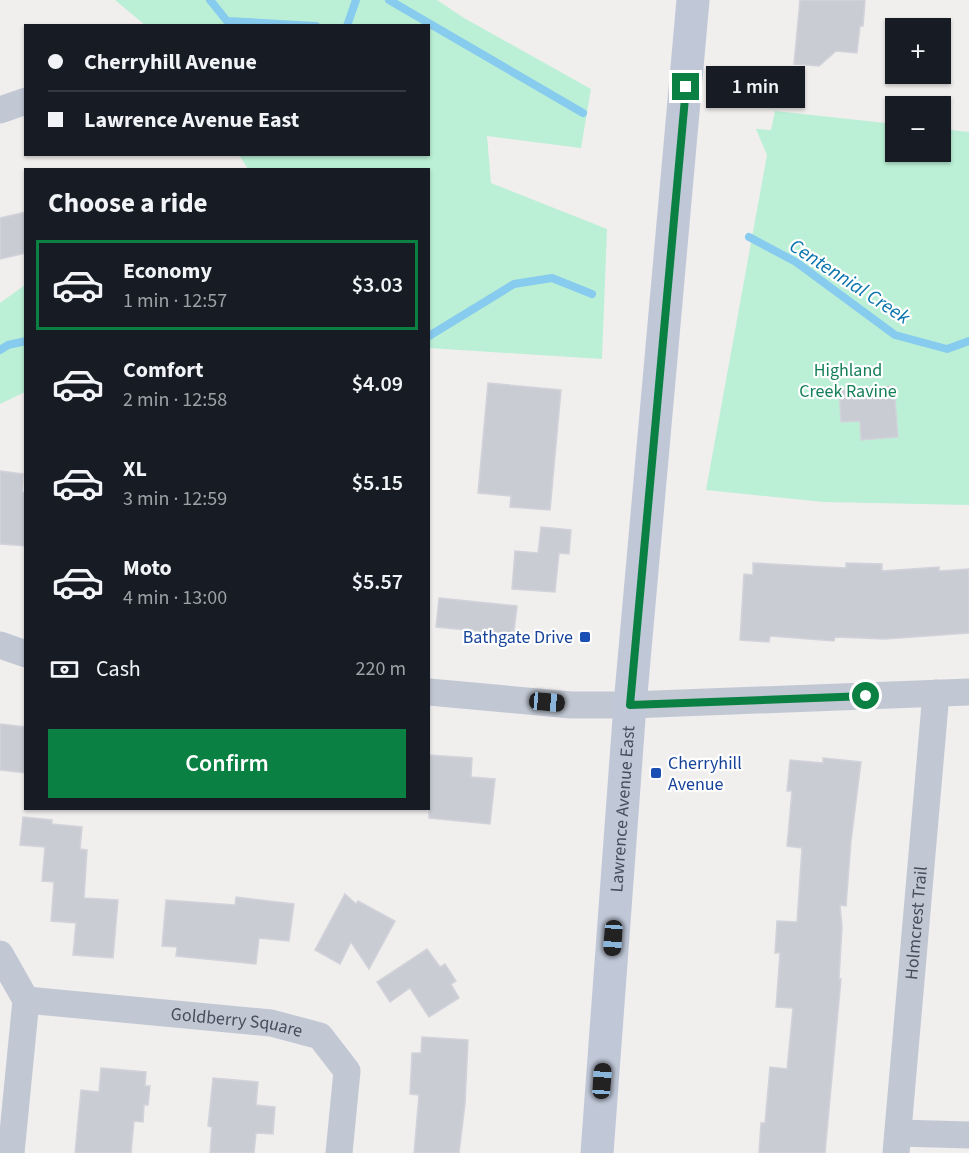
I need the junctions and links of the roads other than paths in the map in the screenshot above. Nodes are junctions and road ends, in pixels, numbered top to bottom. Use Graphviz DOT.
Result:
graph roads {
  1 [pos="693,0"];
  2 [pos="24,102"];
  3 [pos="0,110"];
  4 [pos="0,645"];
  5 [pos="24,653"];
  6 [pos="430,692"];
  7 [pos="969,692"];
  8 [pos="936,693"];
  9 [pos="630,705"];
  10 [pos="0,954"];
  11 [pos="26,1000"];
  12 [pos="969,1136"];
  13 [pos="897,1143"];
  14 [pos="11,1153"];
  15 [pos="339,1153"];
  16 [pos="597,1153"];
  1 -- 9 [label="main road, Lawrence Avenue East"];
  2 -- 3 [label="street"];
  4 -- 5 [label="street"];
  6 -- 9 [label="street"];
  7 -- 8 [label="street"];
  8 -- 9 [label="street"];
  8 -- 13 [label="street, Holmcrest Trail"];
  9 -- 16 [label="main road, Lawrence Avenue East"];
  10 -- 11 [label="street"];
  11 -- 14 [label="street"];
  11 -- 15 [label="street, Goldberry Square"];
  12 -- 13 [label="street"];
}
